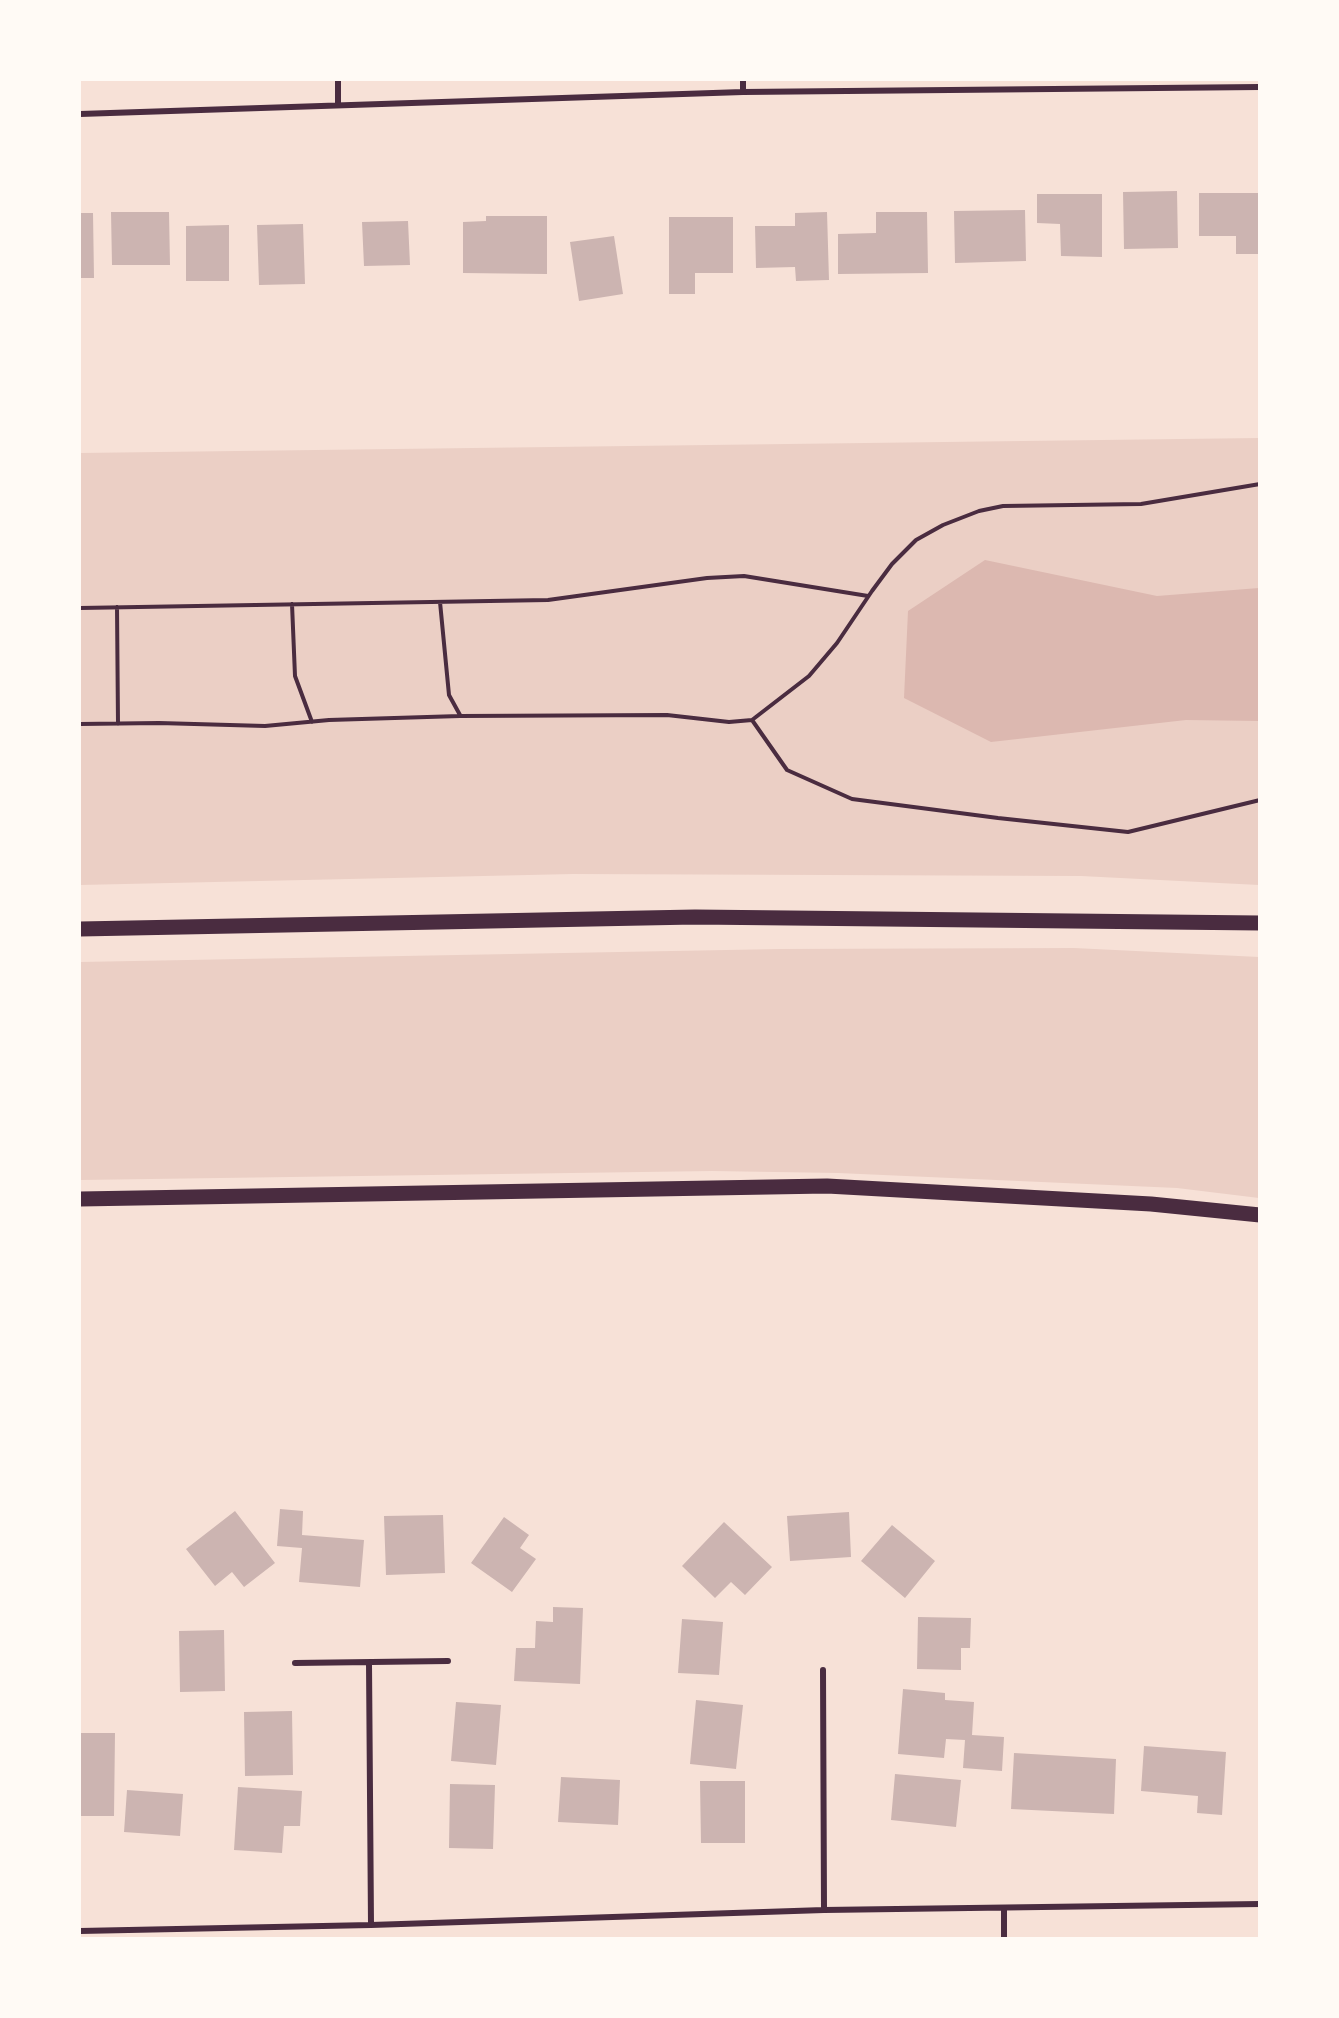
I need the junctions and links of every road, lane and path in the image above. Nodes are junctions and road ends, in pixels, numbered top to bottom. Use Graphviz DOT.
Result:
graph roads {
  1 [pos="338,80"];
  2 [pos="743,80"];
  3 [pos="1052,80"];
  4 [pos="1260,87"];
  5 [pos="1052,89"];
  6 [pos="743,92"];
  7 [pos="338,105"];
  8 [pos="80,114"];
  9 [pos="1260,484"];
  10 [pos="868,596"];
  11 [pos="440,602"];
  12 [pos="292,604"];
  13 [pos="117,607"];
  14 [pos="80,608"];
  15 [pos="460,716"];
  16 [pos="752,720"];
  17 [pos="312,722"];
  18 [pos="80,724"];
  19 [pos="118,724"];
  20 [pos="1260,800"];
  21 [pos="1260,922"];
  22 [pos="80,929"];
  23 [pos="80,1199"];
  24 [pos="1260,1215"];
  25 [pos="448,1661"];
  26 [pos="295,1663"];
  27 [pos="369,1663"];
  28 [pos="823,1670"];
  29 [pos="1260,1904"];
  30 [pos="1004,1908"];
  31 [pos="824,1910"];
  32 [pos="371,1925"];
  33 [pos="80,1931"];
  34 [pos="1004,1938"];
  1 -- 7 [label="street"];
  2 -- 6 [label="street"];
  3 -- 5 [label="street"];
  4 -- 5 [label="street"];
  5 -- 6 [label="street"];
  6 -- 7 [label="street"];
  7 -- 8 [label="street"];
  9 -- 10 [label="path"];
  10 -- 11 [label="path"];
  10 -- 16 [label="path"];
  11 -- 12 [label="path"];
  11 -- 15 [label="path"];
  12 -- 13 [label="path"];
  12 -- 17 [label="path"];
  13 -- 14 [label="path"];
  13 -- 19 [label="path"];
  15 -- 16 [label="path"];
  15 -- 17 [label="path"];
  16 -- 20 [label="path"];
  17 -- 19 [label="path"];
  18 -- 19 [label="path"];
  21 -- 22 [label="main road"];
  23 -- 24 [label="main road"];
  25 -- 27 [label="street"];
  26 -- 27 [label="street"];
  27 -- 32 [label="street"];
  28 -- 31 [label="street"];
  29 -- 30 [label="street"];
  30 -- 31 [label="street"];
  30 -- 34 [label="street"];
  31 -- 32 [label="street"];
  32 -- 33 [label="street"];
}
